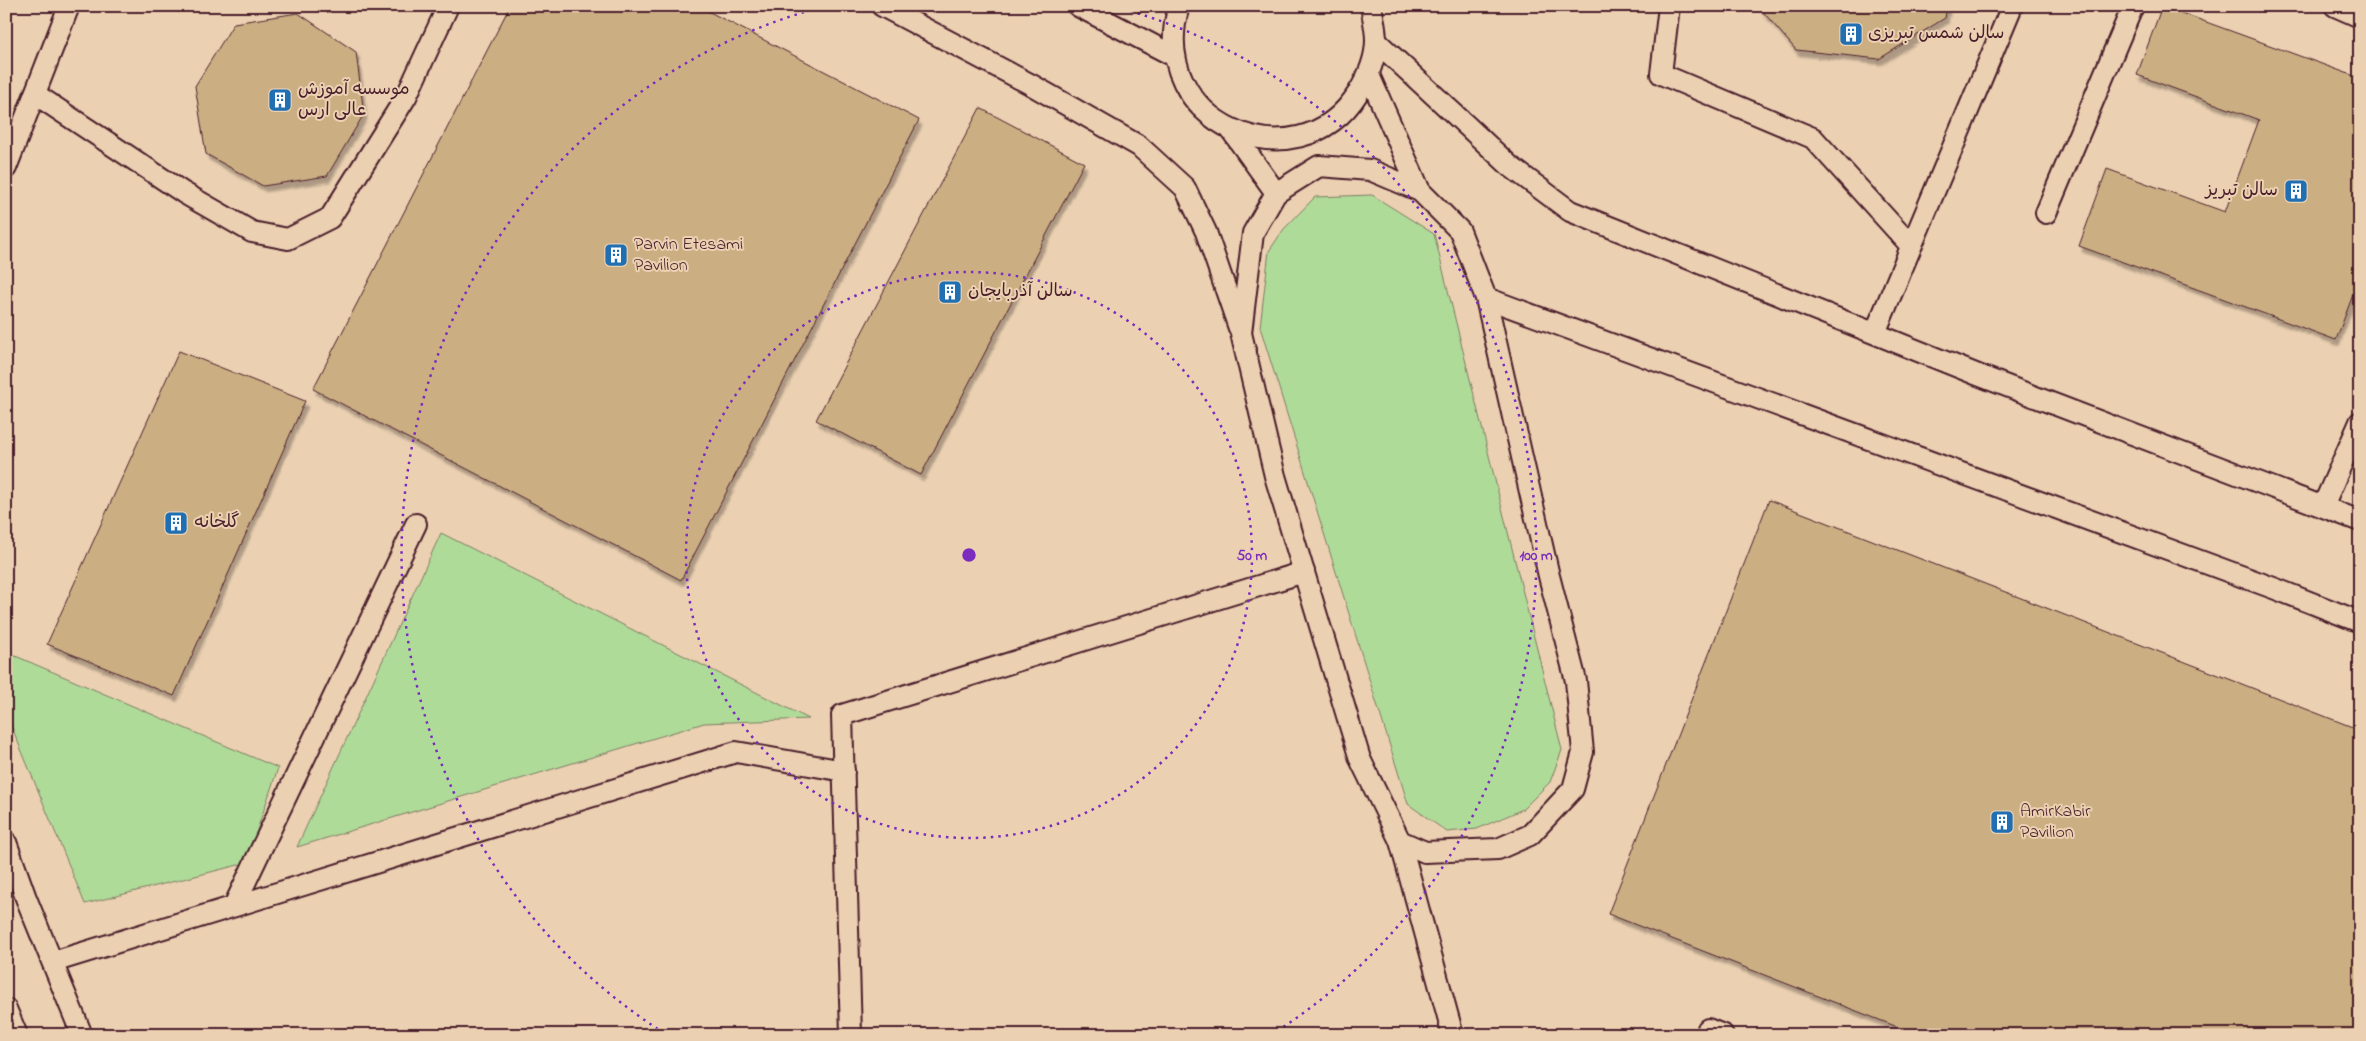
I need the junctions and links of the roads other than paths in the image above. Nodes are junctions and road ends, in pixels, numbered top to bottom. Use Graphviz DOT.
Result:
graph roads {
  1 [pos="69,6"];
  2 [pos="448,6"];
  3 [pos="882,6"];
  4 [pos="1078,6"];
  5 [pos="1179,6"];
  6 [pos="1371,6"];
  7 [pos="1669,6"];
  8 [pos="2012,6"];
  9 [pos="2133,6"];
  10 [pos="2335,6"];
  11 [pos="2360,17"];
  12 [pos="1376,41"];
  13 [pos="1174,56"];
  14 [pos="1369,75"];
  15 [pos="35,94"];
  16 [pos="1231,130"];
  17 [pos="6,168"];
  18 [pos="1420,191"];
  19 [pos="1276,193"];
  20 [pos="2046,212"];
  21 [pos="1911,246"];
  22 [pos="1486,298"];
  23 [pos="1241,333"];
  24 [pos="1875,333"];
  25 [pos="2360,422"];
  26 [pos="2323,506"];
  27 [pos="2360,521"];
  28 [pos="416,524"];
  29 [pos="1304,572"];
  30 [pos="2360,622"];
  31 [pos="844,771"];
  32 [pos="1400,841"];
  33 [pos="6,842"];
  34 [pos="234,906"];
  35 [pos="52,962"];
  36 [pos="6,1009"];
  37 [pos="17,1035"];
  38 [pos="82,1035"];
  39 [pos="851,1035"];
  40 [pos="1453,1035"];
  41 [pos="1706,1035"];
  42 [pos="1723,1035"];
  1 -- 15 [label="lane"];
  2 -- 15 [label="lane"];
  3 -- 23 [label="lane"];
  4 -- 13 [label="lane"];
  5 -- 13 [label="lane"];
  6 -- 12 [label="lane"];
  7 -- 21 [label="lane"];
  8 -- 21 [label="lane"];
  9 -- 20 [label="lane"];
  10 -- 11 [label="lane"];
  12 -- 14 [label="lane"];
  12 -- 24 [label="lane"];
  13 -- 16 [label="lane"];
  14 -- 16 [label="lane"];
  14 -- 18 [label="lane"];
  15 -- 17 [label="lane"];
  16 -- 19 [label="lane"];
  18 -- 19 [label="lane"];
  18 -- 22 [label="lane"];
  19 -- 23 [label="lane"];
  21 -- 24 [label="lane"];
  22 -- 30 [label="lane"];
  22 -- 32 [label="lane"];
  23 -- 29 [label="lane"];
  24 -- 26 [label="lane"];
  25 -- 26 [label="lane"];
  26 -- 27 [label="lane"];
  28 -- 34 [label="lane"];
  29 -- 31 [label="lane"];
  29 -- 32 [label="lane"];
  31 -- 34 [label="lane"];
  31 -- 39 [label="lane"];
  32 -- 40 [label="lane"];
  33 -- 35 [label="lane"];
  34 -- 35 [label="lane"];
  35 -- 38 [label="lane"];
  36 -- 37 [label="lane"];
  41 -- 42 [label="lane"];
}
